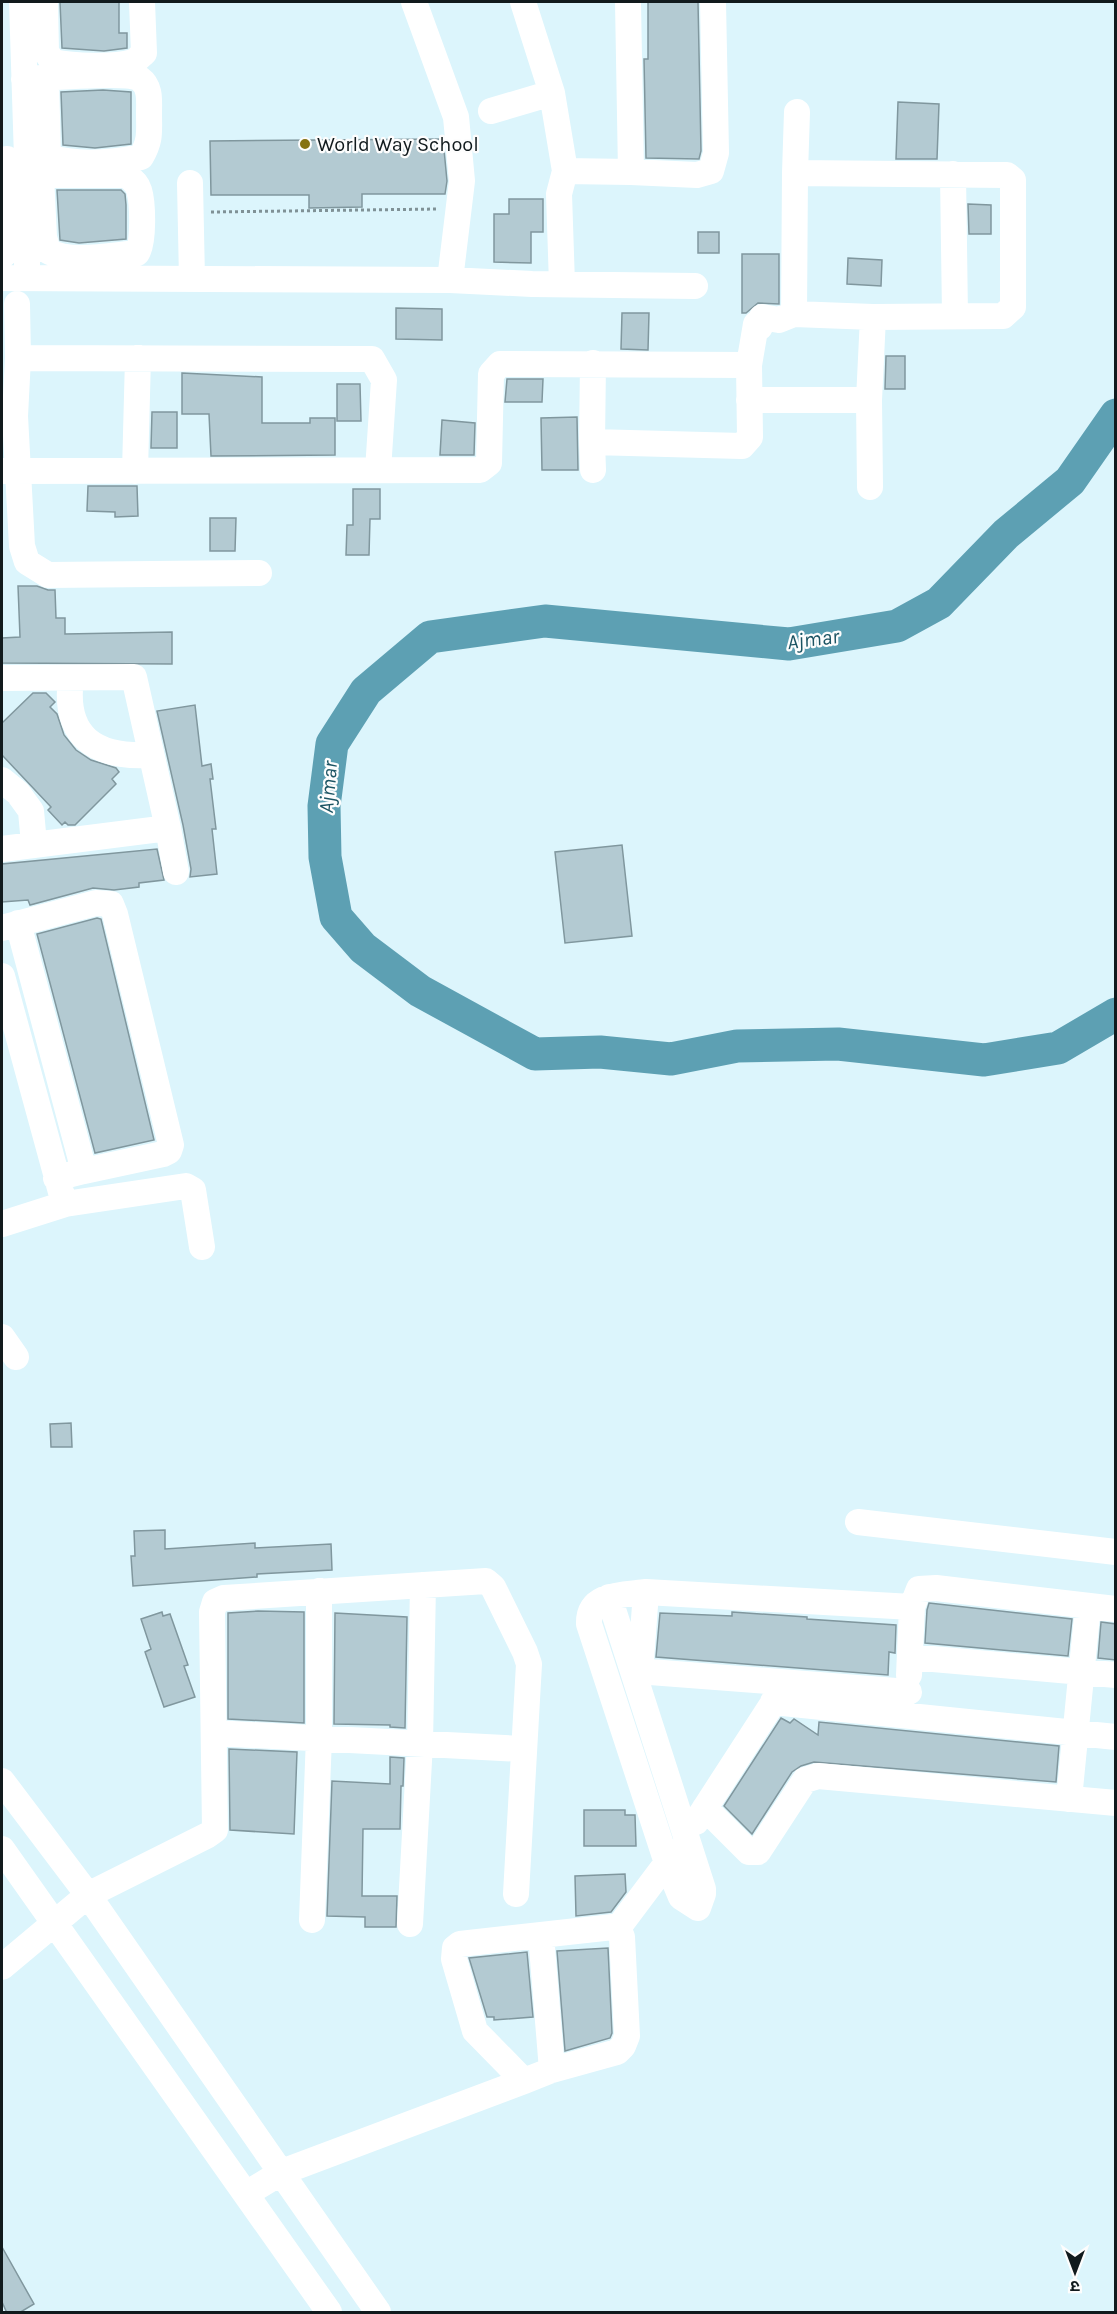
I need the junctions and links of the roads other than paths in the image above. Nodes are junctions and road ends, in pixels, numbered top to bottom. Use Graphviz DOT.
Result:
graph roads {
  1 [pos="22,2"];
  2 [pos="45,2"];
  3 [pos="142,2"];
  4 [pos="414,2"];
  5 [pos="523,2"];
  6 [pos="628,2"];
  7 [pos="713,2"];
  8 [pos="35,79"];
  9 [pos="552,93"];
  10 [pos="492,111"];
  11 [pos="797,112"];
  12 [pos="21,165"];
  13 [pos="565,171"];
  14 [pos="631,171"];
  15 [pos="795,173"];
  16 [pos="953,174"];
  17 [pos="190,183"];
  18 [pos="2,256"];
  19 [pos="27,277"];
  20 [pos="2,278"];
  21 [pos="192,279"];
  22 [pos="450,280"];
  23 [pos="562,284"];
  24 [pos="695,286"];
  25 [pos="17,304"];
  26 [pos="794,314"];
  27 [pos="955,316"];
  28 [pos="873,317"];
  29 [pos="18,358"];
  30 [pos="138,358"];
  31 [pos="593,363"];
  32 [pos="748,365"];
  33 [pos="749,400"];
  34 [pos="869,400"];
  35 [pos="592,442"];
  36 [pos="378,470"];
  37 [pos="593,470"];
  38 [pos="10,471"];
  39 [pos="135,471"];
  40 [pos="870,487"];
  41 [pos="259,573"];
  42 [pos="2,678"];
  43 [pos="71,678"];
  44 [pos="151,755"];
  45 [pos="2,780"];
  46 [pos="168,828"];
  47 [pos="34,844"];
  48 [pos="2,849"];
  49 [pos="176,872"];
  50 [pos="10,926"];
  51 [pos="2,976"];
  52 [pos="84,1171"];
  53 [pos="56,1178"];
  54 [pos="65,1204"];
  55 [pos="2,1224"];
  56 [pos="202,1247"];
  57 [pos="858,1522"];
  58 [pos="1116,1552"];
  59 [pos="423,1585"];
  60 [pos="319,1590"];
  61 [pos="646,1592"];
  62 [pos="609,1597"];
  63 [pos="1088,1606"];
  64 [pos="912,1607"];
  65 [pos="1116,1609"];
  66 [pos="910,1657"];
  67 [pos="1083,1672"];
  68 [pos="633,1673"];
  69 [pos="1116,1675"];
  70 [pos="607,1681"];
  71 [pos="779,1693"];
  72 [pos="908,1703"];
  73 [pos="214,1733"];
  74 [pos="1076,1733"];
  75 [pos="319,1737"];
  76 [pos="1116,1737"];
  77 [pos="420,1743"];
  78 [pos="522,1749"];
  79 [pos="2,1781"];
  80 [pos="1069,1799"];
  81 [pos="1116,1803"];
  82 [pos="705,1808"];
  83 [pos="686,1837"];
  84 [pos="2,1849"];
  85 [pos="667,1863"];
  86 [pos="88,1894"];
  87 [pos="516,1894"];
  88 [pos="312,1920"];
  89 [pos="54,1923"];
  90 [pos="410,1924"];
  91 [pos="618,1928"];
  92 [pos="542,1935"];
  93 [pos="2,1967"];
  94 [pos="552,2070"];
  95 [pos="524,2080"];
  96 [pos="282,2172"];
  97 [pos="246,2194"];
  98 [pos="329,2313"];
  99 [pos="378,2313"];
  1 -- 8 [label="street"];
  2 -- 3 [label="street"];
  4 -- 22 [label="street"];
  5 -- 9 [label="street"];
  6 -- 14 [label="street"];
  7 -- 14 [label="street"];
  8 -- 8 [label="street"];
  8 -- 12 [label="street"];
  9 -- 10 [label="street"];
  9 -- 13 [label="street"];
  11 -- 15 [label="street"];
  12 -- 12 [label="street"];
  12 -- 18 [label="street"];
  12 -- 19 [label="street"];
  13 -- 14 [label="street"];
  13 -- 23 [label="street"];
  15 -- 16 [label="street"];
  15 -- 26 [label="street"];
  16 -- 27 [label="street"];
  16 -- 27 [label="street"];
  17 -- 21 [label="street"];
  19 -- 20 [label="street"];
  19 -- 21 [label="street"];
  21 -- 22 [label="street"];
  22 -- 23 [label="street"];
  23 -- 24 [label="street"];
  25 -- 29 [label="street"];
  26 -- 28 [label="street"];
  26 -- 32 [label="street"];
  27 -- 28 [label="street"];
  28 -- 34 [label="street"];
  29 -- 30 [label="street"];
  29 -- 38 [label="street"];
  30 -- 36 [label="street"];
  30 -- 39 [label="street"];
  31 -- 32 [label="street"];
  31 -- 35 [label="street"];
  31 -- 36 [label="street"];
  32 -- 33 [label="street"];
  33 -- 34 [label="street"];
  33 -- 35 [label="street"];
  34 -- 40 [label="street"];
  35 -- 37 [label="street"];
  36 -- 39 [label="street"];
  38 -- 39 [label="street"];
  38 -- 41 [label="street"];
  42 -- 43 [label="street"];
  43 -- 44 [label="street"];
  43 -- 44 [label="street"];
  44 -- 46 [label="street"];
  45 -- 47 [label="street"];
  46 -- 47 [label="street"];
  46 -- 49 [label="street"];
  47 -- 48 [label="street"];
  50 -- 52 [label="street"];
  50 -- 52 [label="street"];
  51 -- 53 [label="street"];
  52 -- 53 [label="street"];
  53 -- 54 [label="street"];
  54 -- 55 [label="street"];
  54 -- 56 [label="street"];
  57 -- 58 [label="street"];
  59 -- 60 [label="street"];
  59 -- 77 [label="street"];
  59 -- 78 [label="street"];
  60 -- 73 [label="street"];
  60 -- 75 [label="street"];
  61 -- 62 [label="street"];
  61 -- 64 [label="street"];
  61 -- 71 [label="street"];
  62 -- 68 [label="street"];
  62 -- 70 [label="street"];
  63 -- 64 [label="street"];
  63 -- 65 [label="street"];
  63 -- 67 [label="street"];
  64 -- 66 [label="street"];
  66 -- 67 [label="street"];
  66 -- 72 [label="street"];
  67 -- 69 [label="street"];
  67 -- 74 [label="street"];
  68 -- 70 [label="street"];
  68 -- 83 [label="street"];
  70 -- 85 [label="street"];
  71 -- 72 [label="street"];
  71 -- 82 [label="street"];
  72 -- 74 [label="street"];
  73 -- 75 [label="street"];
  73 -- 86 [label="street"];
  74 -- 76 [label="street"];
  74 -- 80 [label="street"];
  75 -- 77 [label="street"];
  75 -- 88 [label="street"];
  77 -- 78 [label="street"];
  77 -- 90 [label="street"];
  78 -- 87 [label="street"];
  79 -- 86 [label="street"];
  80 -- 81 [label="street"];
  80 -- 82 [label="street"];
  82 -- 83 [label="street"];
  83 -- 85 [label="street"];
  83 -- 85 [label="street"];
  84 -- 89 [label="street"];
  85 -- 91 [label="street"];
  86 -- 89 [label="street"];
  86 -- 96 [label="street"];
  89 -- 93 [label="street"];
  89 -- 97 [label="street"];
  91 -- 92 [label="street"];
  91 -- 94 [label="street"];
  92 -- 94 [label="street"];
  92 -- 95 [label="street"];
  94 -- 95 [label="street"];
  95 -- 96 [label="street"];
  96 -- 97 [label="street"];
  96 -- 99 [label="street"];
  97 -- 98 [label="street"];
}
